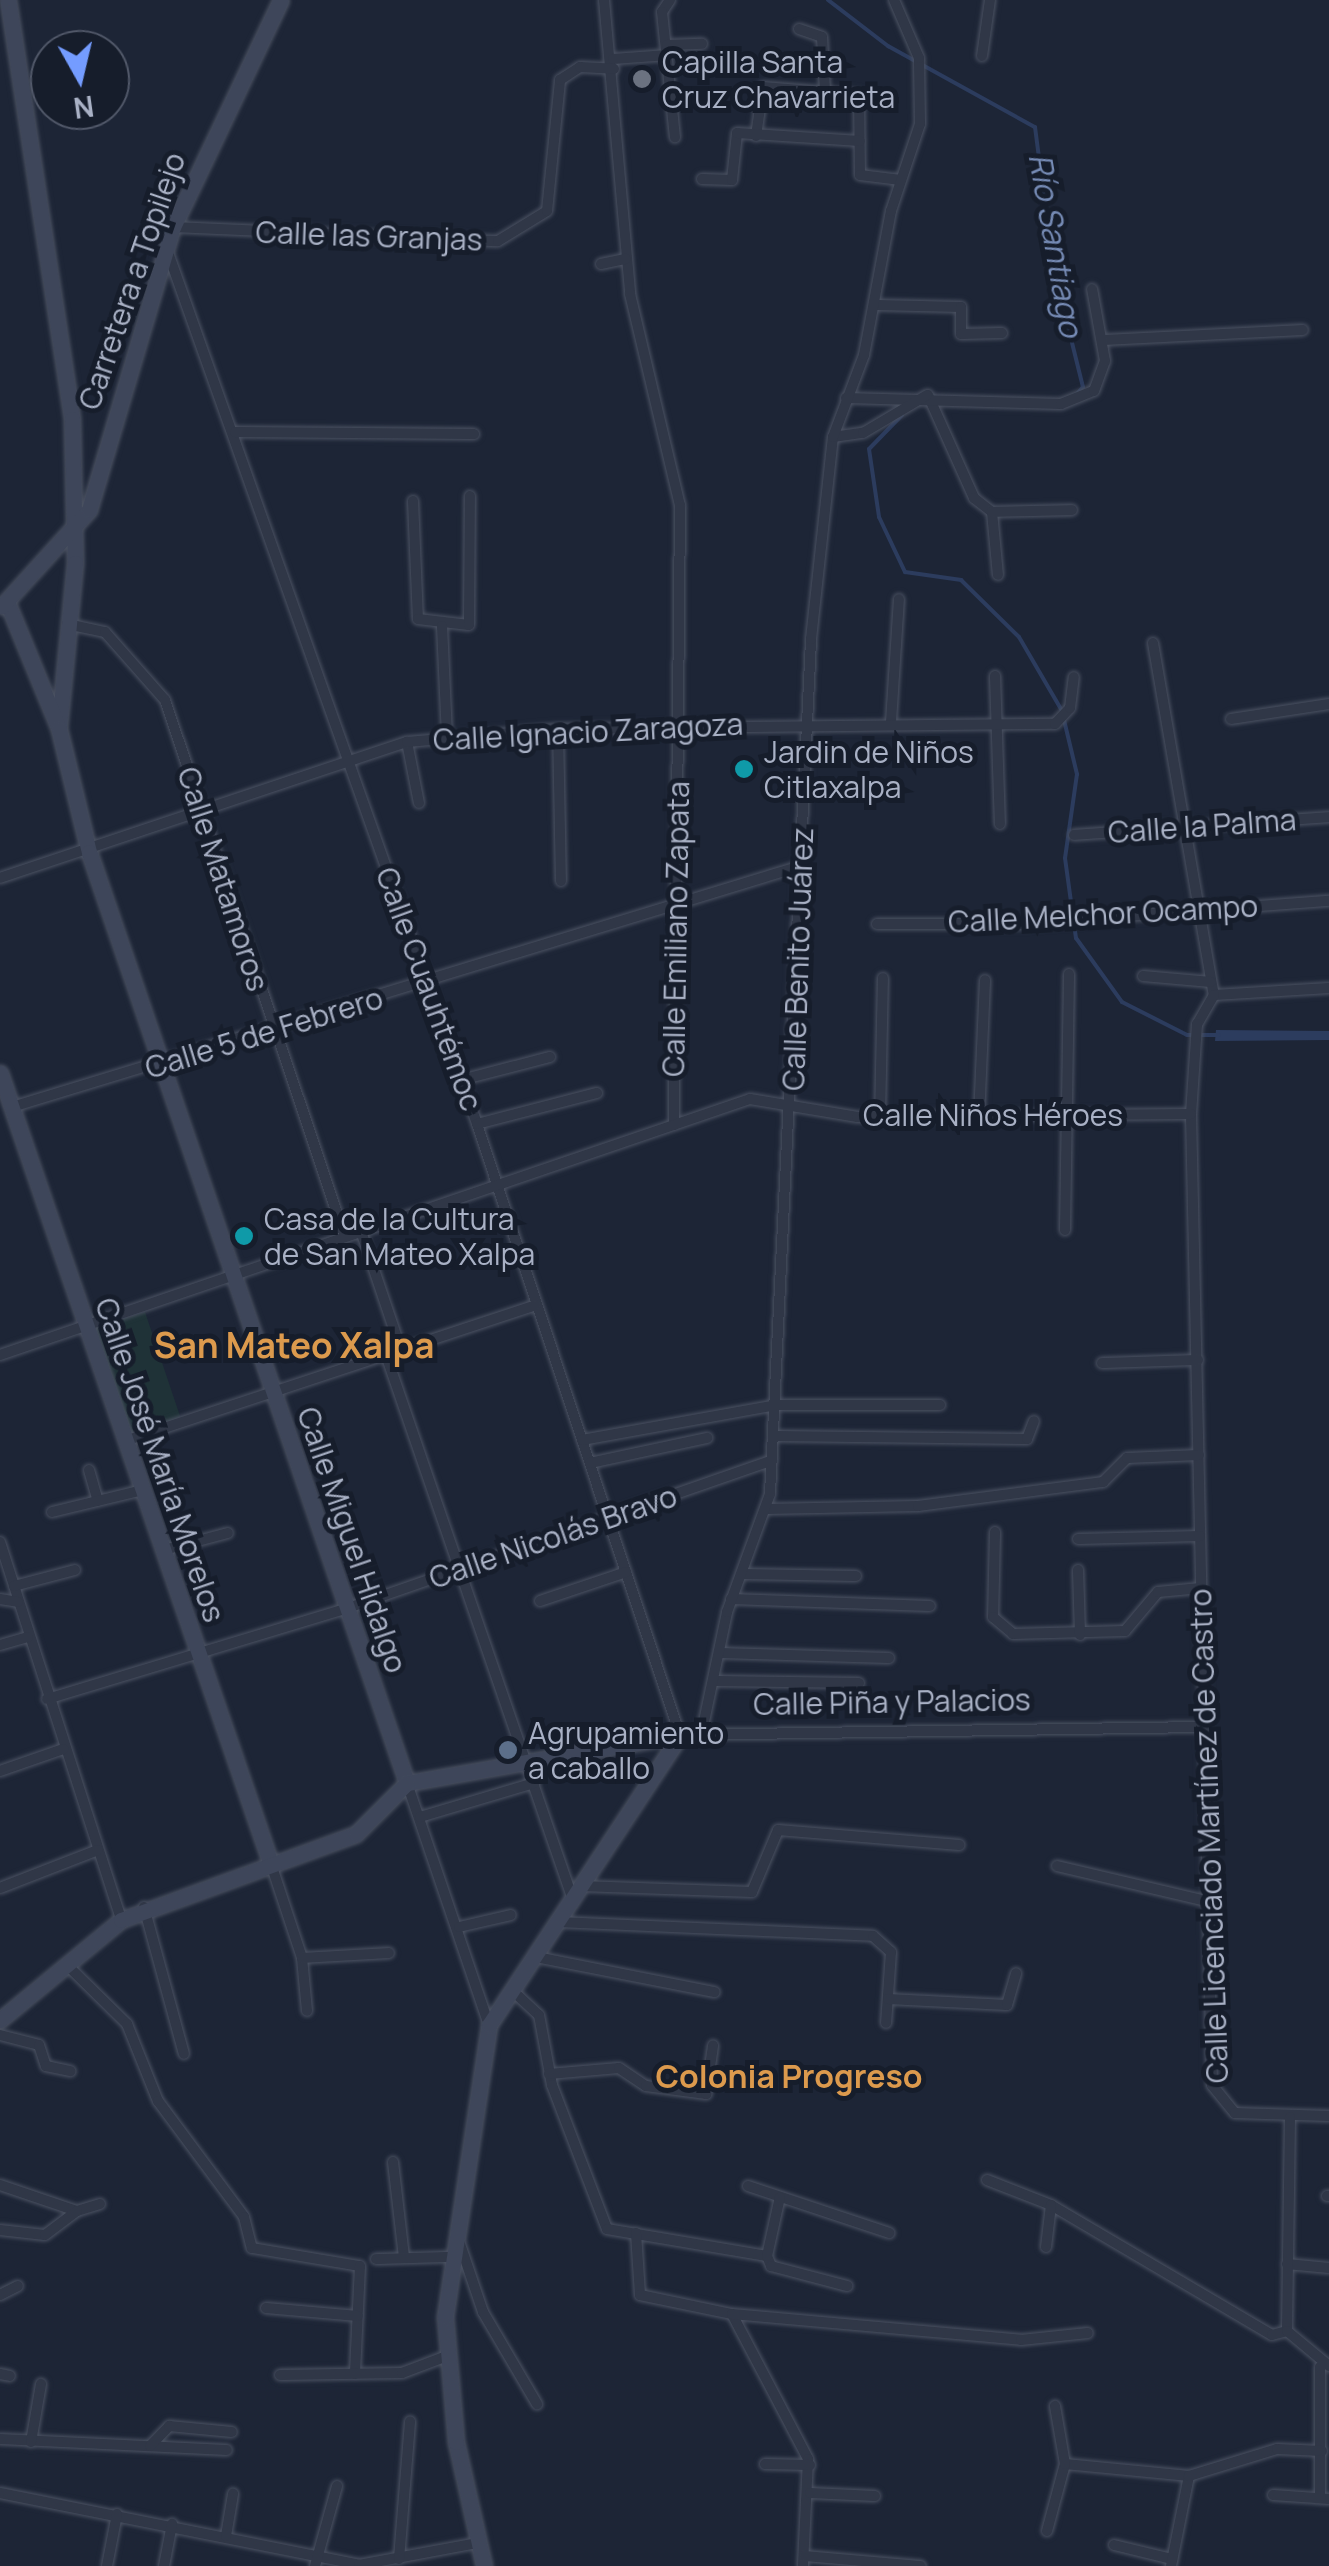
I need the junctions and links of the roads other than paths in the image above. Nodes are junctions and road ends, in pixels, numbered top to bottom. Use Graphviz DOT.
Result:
graph roads {
  1 [pos="8,0"];
  2 [pos="281,0"];
  3 [pos="604,0"];
  4 [pos="670,0"];
  5 [pos="894,0"];
  6 [pos="990,0"];
  7 [pos="799,28"];
  8 [pos="702,44"];
  9 [pos="668,50"];
  10 [pos="982,56"];
  11 [pos="614,64"];
  12 [pos="825,90"];
  13 [pos="756,136"];
  14 [pos="675,137"];
  15 [pos="860,141"];
  16 [pos="702,179"];
  17 [pos="901,180"];
  18 [pos="172,227"];
  19 [pos="166,247"];
  20 [pos="626,260"];
  21 [pos="601,264"];
  22 [pos="1092,289"];
  23 [pos="877,305"];
  24 [pos="1303,330"];
  25 [pos="1002,333"];
  26 [pos="1104,340"];
  27 [pos="846,398"];
  28 [pos="933,401"];
  29 [pos="234,432"];
  30 [pos="474,434"];
  31 [pos="833,437"];
  32 [pos="470,496"];
  33 [pos="413,501"];
  34 [pos="1072,510"];
  35 [pos="992,512"];
  36 [pos="74,530"];
  37 [pos="998,575"];
  38 [pos="0,586"];
  39 [pos="899,599"];
  40 [pos="3,605"];
  41 [pos="68,624"];
  42 [pos="442,626"];
  43 [pos="1152,643"];
  44 [pos="995,676"];
  45 [pos="1074,677"];
  46 [pos="1329,704"];
  47 [pos="1231,719"];
  48 [pos="891,722"];
  49 [pos="807,723"];
  50 [pos="994,723"];
  51 [pos="680,726"];
  52 [pos="59,729"];
  53 [pos="558,729"];
  54 [pos="447,736"];
  55 [pos="407,742"];
  56 [pos="349,767"];
  57 [pos="419,803"];
  58 [pos="202,815"];
  59 [pos="1329,817"];
  60 [pos="1000,824"];
  61 [pos="1186,827"];
  62 [pos="1074,834"];
  63 [pos="90,852"];
  64 [pos="801,866"];
  65 [pos="0,878"];
  66 [pos="561,881"];
  67 [pos="1329,900"];
  68 [pos="676,904"];
  69 [pos="1200,910"];
  70 [pos="877,924"];
  71 [pos="1070,974"];
  72 [pos="1143,976"];
  73 [pos="883,978"];
  74 [pos="985,980"];
  75 [pos="1211,982"];
  76 [pos="427,984"];
  77 [pos="1329,988"];
  78 [pos="1214,994"];
  79 [pos="273,1028"];
  80 [pos="550,1057"];
  81 [pos="161,1064"];
  82 [pos="0,1074"];
  83 [pos="461,1080"];
  84 [pos="597,1093"];
  85 [pos="792,1101"];
  86 [pos="12,1107"];
  87 [pos="1191,1114"];
  88 [pos="880,1118"];
  89 [pos="979,1118"];
  90 [pos="1069,1118"];
  91 [pos="478,1124"];
  92 [pos="674,1125"];
  93 [pos="496,1186"];
  94 [pos="1065,1230"];
  95 [pos="361,1232"];
  96 [pos="345,1237"];
  97 [pos="233,1277"];
  98 [pos="536,1304"];
  99 [pos="87,1330"];
  100 [pos="402,1350"];
  101 [pos="0,1355"];
  102 [pos="386,1356"];
  103 [pos="1198,1360"];
  104 [pos="1102,1363"];
  105 [pos="273,1394"];
  106 [pos="776,1404"];
  107 [pos="940,1406"];
  108 [pos="1034,1421"];
  109 [pos="774,1436"];
  110 [pos="707,1438"];
  111 [pos="582,1440"];
  112 [pos="125,1441"];
  113 [pos="1199,1456"];
  114 [pos="772,1460"];
  115 [pos="590,1464"];
  116 [pos="89,1470"];
  117 [pos="143,1490"];
  118 [pos="98,1501"];
  119 [pos="766,1509"];
  120 [pos="52,1512"];
  121 [pos="608,1517"];
  122 [pos="995,1532"];
  123 [pos="228,1533"];
  124 [pos="1200,1536"];
  125 [pos="1078,1539"];
  126 [pos="0,1542"];
  127 [pos="164,1550"];
  128 [pos="460,1569"];
  129 [pos="74,1570"];
  130 [pos="1078,1570"];
  131 [pos="626,1572"];
  132 [pos="743,1574"];
  133 [pos="856,1576"];
  134 [pos="14,1586"];
  135 [pos="1200,1588"];
  136 [pos="0,1598"];
  137 [pos="731,1600"];
  138 [pos="540,1601"];
  139 [pos="18,1602"];
  140 [pos="930,1606"];
  141 [pos="348,1608"];
  142 [pos="1080,1635"];
  143 [pos="28,1637"];
  144 [pos="0,1645"];
  145 [pos="720,1653"];
  146 [pos="198,1656"];
  147 [pos="889,1658"];
  148 [pos="716,1681"];
  149 [pos="859,1684"];
  150 [pos="47,1699"];
  151 [pos="1202,1727"];
  152 [pos="702,1731"];
  153 [pos="680,1735"];
  154 [pos="62,1749"];
  155 [pos="528,1763"];
  156 [pos="0,1771"];
  157 [pos="408,1783"];
  158 [pos="534,1783"];
  159 [pos="420,1816"];
  160 [pos="959,1845"];
  161 [pos="98,1850"];
  162 [pos="271,1864"];
  163 [pos="1057,1866"];
  164 [pos="0,1888"];
  165 [pos="576,1891"];
  166 [pos="1206,1901"];
  167 [pos="144,1907"];
  168 [pos="510,1914"];
  169 [pos="120,1920"];
  170 [pos="558,1922"];
  171 [pos="459,1927"];
  172 [pos="389,1953"];
  173 [pos="536,1957"];
  174 [pos="302,1958"];
  175 [pos="66,1964"];
  176 [pos="1016,1973"];
  177 [pos="514,1992"];
  178 [pos="715,1992"];
  179 [pos="888,2000"];
  180 [pos="308,2010"];
  181 [pos="0,2020"];
  182 [pos="886,2023"];
  183 [pos="489,2025"];
  184 [pos="0,2035"];
  185 [pos="713,2046"];
  186 [pos="184,2054"];
  187 [pos="70,2072"];
  188 [pos="549,2074"];
  189 [pos="1329,2116"];
  190 [pos="1290,2117"];
  191 [pos="393,2162"];
  192 [pos="987,2180"];
  193 [pos="0,2185"];
  194 [pos="748,2186"];
  195 [pos="780,2197"];
  196 [pos="100,2204"];
  197 [pos="1051,2205"];
  198 [pos="77,2211"];
  199 [pos="0,2230"];
  200 [pos="453,2231"];
  201 [pos="636,2233"];
  202 [pos="889,2233"];
  203 [pos="1046,2247"];
  204 [pos="766,2256"];
  205 [pos="404,2257"];
  206 [pos="449,2257"];
  207 [pos="376,2258"];
  208 [pos="1288,2264"];
  209 [pos="1329,2268"];
  210 [pos="18,2286"];
  211 [pos="846,2286"];
  212 [pos="0,2295"];
  213 [pos="266,2308"];
  214 [pos="732,2314"];
  215 [pos="358,2316"];
  216 [pos="1287,2331"];
  217 [pos="1088,2333"];
  218 [pos="447,2356"];
  219 [pos="1325,2366"];
  220 [pos="355,2374"];
  221 [pos="280,2375"];
  222 [pos="41,2384"];
  223 [pos="537,2404"];
  224 [pos="1055,2406"];
  225 [pos="410,2421"];
  226 [pos="232,2432"];
  227 [pos="0,2439"];
  228 [pos="31,2442"];
  229 [pos="150,2446"];
  230 [pos="226,2450"];
  231 [pos="1322,2450"];
  232 [pos="766,2464"];
  233 [pos="1065,2464"];
  234 [pos="810,2465"];
  235 [pos="1189,2476"];
  236 [pos="337,2486"];
  237 [pos="0,2493"];
  238 [pos="810,2493"];
  239 [pos="234,2494"];
  240 [pos="1273,2495"];
  241 [pos="875,2496"];
  242 [pos="1324,2498"];
  243 [pos="117,2514"];
  244 [pos="172,2524"];
  245 [pos="1048,2531"];
  246 [pos="226,2536"];
  247 [pos="478,2543"];
  248 [pos="1114,2545"];
  249 [pos="399,2558"];
  250 [pos="804,2561"];
  251 [pos="314,2562"];
  252 [pos="1171,2562"];
  253 [pos="107,2566"];
  254 [pos="164,2566"];
  255 [pos="359,2566"];
  256 [pos="484,2566"];
  257 [pos="921,2566"];
  1 -- 36 [label="main road, Calle Miguel Hidalgo"];
  2 -- 18 [label="main road, Carretera a Topilejo"];
  3 -- 11 [label="street, Calle Emiliano Zapata"];
  4 -- 9 [label="street"];
  5 -- 17 [label="street, Calle Benito Juárez"];
  6 -- 10 [label="street"];
  7 -- 12 [label="street"];
  8 -- 9 [label="street"];
  9 -- 11 [label="street"];
  9 -- 14 [label="street"];
  11 -- 18 [label="street, Calle las Granjas"];
  11 -- 20 [label="street, Calle Emiliano Zapata"];
  12 -- 13 [label="street"];
  12 -- 15 [label="street"];
  13 -- 15 [label="street"];
  13 -- 16 [label="street"];
  15 -- 17 [label="street"];
  17 -- 23 [label="street, Calle Benito Juárez"];
  18 -- 19 [label="main road, Carretera a Topilejo"];
  19 -- 29 [label="street, Calle Cuauhtémoc"];
  19 -- 36 [label="main road, Carretera a Topilejo"];
  20 -- 21 [label="street"];
  20 -- 51 [label="street, Calle Emiliano Zapata"];
  22 -- 26 [label="street"];
  23 -- 25 [label="street"];
  23 -- 27 [label="street, Calle Benito Juárez"];
  24 -- 26 [label="street"];
  26 -- 28 [label="street"];
  27 -- 28 [label="street"];
  27 -- 31 [label="street, Calle Benito Juárez"];
  28 -- 31 [label="street"];
  28 -- 35 [label="street"];
  29 -- 30 [label="street"];
  29 -- 56 [label="street, Calle Cuauhtémoc"];
  31 -- 49 [label="street, Calle Benito Juárez"];
  32 -- 42 [label="street"];
  33 -- 42 [label="street"];
  34 -- 35 [label="street"];
  35 -- 37 [label="street"];
  36 -- 40 [label="main road"];
  36 -- 41 [label="main road, Calle Miguel Hidalgo"];
  38 -- 40 [label="street"];
  39 -- 48 [label="street"];
  40 -- 52 [label="main road, Calle Miguel Hidalgo"];
  41 -- 52 [label="main road, Calle Miguel Hidalgo"];
  41 -- 58 [label="street, Calle Matamoros"];
  42 -- 54 [label="street"];
  43 -- 61 [label="street"];
  44 -- 50 [label="street"];
  45 -- 50 [label="street, Calle Ignacio Zaragoza"];
  46 -- 47 [label="street"];
  48 -- 49 [label="street, Calle Ignacio Zaragoza"];
  48 -- 50 [label="street, Calle Ignacio Zaragoza"];
  49 -- 51 [label="street, Calle Ignacio Zaragoza"];
  49 -- 64 [label="street, Calle Benito Juárez"];
  50 -- 60 [label="street"];
  51 -- 53 [label="street, Calle Ignacio Zaragoza"];
  51 -- 68 [label="street, Calle Emiliano Zapata"];
  52 -- 63 [label="main road, Calle Miguel Hidalgo"];
  53 -- 54 [label="street, Calle Ignacio Zaragoza"];
  53 -- 66 [label="street"];
  54 -- 55 [label="street, Calle Ignacio Zaragoza"];
  55 -- 56 [label="street, Calle Ignacio Zaragoza"];
  55 -- 57 [label="street"];
  56 -- 58 [label="street, Calle Ignacio Zaragoza"];
  56 -- 76 [label="street, Calle Cuauhtémoc"];
  58 -- 63 [label="street, Calle Ignacio Zaragoza"];
  58 -- 79 [label="street, Calle Matamoros"];
  59 -- 61 [label="street, Calle la Palma"];
  61 -- 62 [label="street, Calle la Palma"];
  61 -- 69 [label="street"];
  63 -- 65 [label="street, Calle Ignacio Zaragoza"];
  63 -- 81 [label="main road, Calle Miguel Hidalgo"];
  64 -- 68 [label="street, Calle 5 de Febrero"];
  64 -- 85 [label="street, Calle Benito Juárez"];
  67 -- 69 [label="street, Calle Melchor Ocampo"];
  68 -- 76 [label="street, Calle 5 de Febrero"];
  68 -- 92 [label="street, Calle Emiliano Zapata"];
  69 -- 70 [label="street, Calle Melchor Ocampo"];
  69 -- 75 [label="street"];
  71 -- 90 [label="street"];
  72 -- 75 [label="street"];
  73 -- 88 [label="street"];
  74 -- 89 [label="street"];
  75 -- 78 [label="street"];
  76 -- 79 [label="street, Calle 5 de Febrero"];
  76 -- 83 [label="street, Calle Cuauhtémoc"];
  77 -- 78 [label="street"];
  78 -- 87 [label="street, Calle Licenciado Martínez de Castro"];
  79 -- 81 [label="street, Calle 5 de Febrero"];
  79 -- 96 [label="street, Calle Matamoros"];
  80 -- 83 [label="street"];
  81 -- 86 [label="street, Calle 5 de Febrero"];
  81 -- 97 [label="main road, Calle Miguel Hidalgo"];
  82 -- 86 [label="main road, Calle José María Morelos"];
  83 -- 91 [label="street, Calle Cuauhtémoc"];
  84 -- 91 [label="street"];
  85 -- 88 [label="street, Calle Niños Héroes"];
  85 -- 92 [label="street, Calle Niños Héroes"];
  85 -- 106 [label="street, Calle Benito Juárez"];
  86 -- 99 [label="main road, Calle José María Morelos"];
  87 -- 90 [label="street, Calle Niños Héroes"];
  87 -- 103 [label="street, Calle Licenciado Martínez de Castro"];
  88 -- 89 [label="street, Calle Niños Héroes"];
  89 -- 90 [label="street, Calle Niños Héroes"];
  90 -- 94 [label="street"];
  91 -- 93 [label="street, Calle Cuauhtémoc"];
  92 -- 93 [label="street, Calle Niños Héroes"];
  93 -- 95 [label="street, Calle Niños Héroes"];
  93 -- 98 [label="street, Calle Cuauhtémoc"];
  95 -- 96 [label="street, Calle Niños Héroes"];
  95 -- 100 [label="street"];
  96 -- 97 [label="street, Calle Niños Héroes"];
  97 -- 99 [label="street, Calle Niños Héroes"];
  97 -- 105 [label="main road, Calle Miguel Hidalgo"];
  98 -- 100 [label="street"];
  98 -- 111 [label="street, Calle Cuauhtémoc"];
  99 -- 101 [label="street, Calle Niños Héroes"];
  99 -- 112 [label="main road, Calle José María Morelos"];
  100 -- 102 [label="street"];
  102 -- 105 [label="street"];
  102 -- 128 [label="street"];
  103 -- 104 [label="street"];
  103 -- 113 [label="street, Calle Licenciado Martínez de Castro"];
  105 -- 112 [label="street"];
  105 -- 141 [label="main road, Calle Miguel Hidalgo"];
  106 -- 107 [label="street"];
  106 -- 109 [label="street, Calle Benito Juárez"];
  106 -- 111 [label="street"];
  108 -- 109 [label="street"];
  109 -- 114 [label="street, Calle Benito Juárez"];
  110 -- 115 [label="street"];
  111 -- 115 [label="street, Calle Cuauhtémoc"];
  112 -- 117 [label="main road, Calle José María Morelos"];
  113 -- 119 [label="street"];
  113 -- 124 [label="street, Calle Licenciado Martínez de Castro"];
  114 -- 119 [label="street, Calle Benito Juárez"];
  114 -- 121 [label="street, Calle Nicolás Bravo"];
  115 -- 121 [label="street, Calle Cuauhtémoc"];
  116 -- 118 [label="street"];
  117 -- 118 [label="street"];
  117 -- 127 [label="main road, Calle José María Morelos"];
  118 -- 120 [label="street"];
  119 -- 132 [label="street, Calle Benito Juárez"];
  121 -- 128 [label="street, Calle Nicolás Bravo"];
  121 -- 131 [label="street, Calle Cuauhtémoc"];
  122 -- 142 [label="street"];
  123 -- 127 [label="street"];
  124 -- 125 [label="street"];
  124 -- 135 [label="street, Calle Licenciado Martínez de Castro"];
  126 -- 134 [label="street"];
  127 -- 146 [label="main road, Calle José María Morelos"];
  128 -- 141 [label="street, Calle Nicolás Bravo"];
  128 -- 155 [label="street"];
  129 -- 134 [label="street"];
  130 -- 142 [label="street"];
  131 -- 138 [label="street"];
  131 -- 153 [label="street, Calle Cuauhtémoc"];
  132 -- 133 [label="street"];
  132 -- 137 [label="street, Calle Benito Juárez"];
  134 -- 139 [label="street"];
  135 -- 142 [label="street"];
  135 -- 151 [label="street, Calle Licenciado Martínez de Castro"];
  136 -- 139 [label="street"];
  137 -- 140 [label="street"];
  137 -- 145 [label="street, Calle Benito Juárez"];
  139 -- 143 [label="street"];
  141 -- 146 [label="street, Calle Nicolás Bravo"];
  141 -- 157 [label="main road, Calle Miguel Hidalgo"];
  143 -- 144 [label="street"];
  143 -- 150 [label="street"];
  145 -- 147 [label="street"];
  145 -- 148 [label="street, Calle Benito Juárez"];
  146 -- 150 [label="street, Calle Nicolás Bravo"];
  146 -- 162 [label="main road, Calle José María Morelos"];
  148 -- 149 [label="street"];
  148 -- 152 [label="street, Calle Benito Juárez"];
  150 -- 154 [label="street"];
  151 -- 152 [label="street, Calle Piña y Palacios"];
  151 -- 166 [label="street, Calle Licenciado Martínez de Castro"];
  152 -- 153 [label="street, Calle Piña y Palacios"];
  153 -- 155 [label="main road, Calle Piña y Palacios"];
  153 -- 165 [label="main road"];
  154 -- 156 [label="street"];
  154 -- 161 [label="street"];
  155 -- 157 [label="main road, Calle Piña y Palacios"];
  155 -- 158 [label="street"];
  157 -- 159 [label="street, Calle Miguel Hidalgo"];
  157 -- 162 [label="main road"];
  158 -- 159 [label="street"];
  158 -- 165 [label="street"];
  159 -- 171 [label="street, Calle Miguel Hidalgo"];
  160 -- 165 [label="street"];
  161 -- 164 [label="street"];
  161 -- 169 [label="street"];
  162 -- 167 [label="main road"];
  162 -- 174 [label="street"];
  163 -- 166 [label="street"];
  165 -- 170 [label="main road"];
  166 -- 190 [label="street, Calle Licenciado Martínez de Castro"];
  167 -- 169 [label="main road"];
  167 -- 186 [label="street"];
  168 -- 171 [label="street"];
  169 -- 175 [label="main road"];
  170 -- 173 [label="main road"];
  170 -- 179 [label="street"];
  171 -- 183 [label="street, Calle Miguel Hidalgo"];
  172 -- 174 [label="street"];
  173 -- 177 [label="main road"];
  173 -- 178 [label="street"];
  174 -- 180 [label="street"];
  175 -- 181 [label="main road"];
  175 -- 215 [label="street"];
  176 -- 179 [label="street"];
  177 -- 183 [label="main road"];
  177 -- 188 [label="street"];
  179 -- 182 [label="street"];
  183 -- 200 [label="main road"];
  184 -- 187 [label="street"];
  185 -- 188 [label="street"];
  188 -- 201 [label="street"];
  189 -- 190 [label="street, Calle Licenciado Martínez de Castro"];
  190 -- 208 [label="street"];
  191 -- 205 [label="street"];
  192 -- 197 [label="street"];
  193 -- 198 [label="street"];
  194 -- 195 [label="street"];
  195 -- 202 [label="street"];
  195 -- 204 [label="street"];
  196 -- 198 [label="street"];
  197 -- 203 [label="street"];
  197 -- 216 [label="street"];
  198 -- 199 [label="street"];
  200 -- 206 [label="main road"];
  200 -- 223 [label="street"];
  201 -- 204 [label="street"];
  201 -- 214 [label="street"];
  204 -- 211 [label="street"];
  205 -- 206 [label="street"];
  205 -- 207 [label="street"];
  206 -- 218 [label="main road"];
  208 -- 209 [label="street"];
  208 -- 216 [label="street"];
  210 -- 212 [label="street"];
  213 -- 215 [label="street"];
  214 -- 217 [label="street"];
  214 -- 234 [label="street"];
  215 -- 220 [label="street"];
  216 -- 219 [label="street"];
  218 -- 220 [label="street"];
  218 -- 247 [label="main road"];
  219 -- 231 [label="street"];
  220 -- 221 [label="street"];
  222 -- 228 [label="street"];
  224 -- 233 [label="street"];
  225 -- 249 [label="street"];
  226 -- 229 [label="street"];
  227 -- 228 [label="street"];
  228 -- 229 [label="street"];
  229 -- 230 [label="street"];
  231 -- 235 [label="street"];
  231 -- 242 [label="street"];
  232 -- 234 [label="street"];
  233 -- 235 [label="street"];
  233 -- 245 [label="street"];
  234 -- 238 [label="street"];
  235 -- 252 [label="street"];
  236 -- 251 [label="street"];
  237 -- 243 [label="street"];
  238 -- 241 [label="street"];
  238 -- 250 [label="street"];
  239 -- 246 [label="street"];
  240 -- 242 [label="street"];
  243 -- 244 [label="street"];
  243 -- 253 [label="street"];
  244 -- 246 [label="street"];
  244 -- 254 [label="street"];
  246 -- 251 [label="street"];
  247 -- 249 [label="street"];
  247 -- 256 [label="main road"];
  248 -- 252 [label="street"];
  249 -- 255 [label="street"];
  250 -- 257 [label="street"];
  251 -- 255 [label="street"];
}
